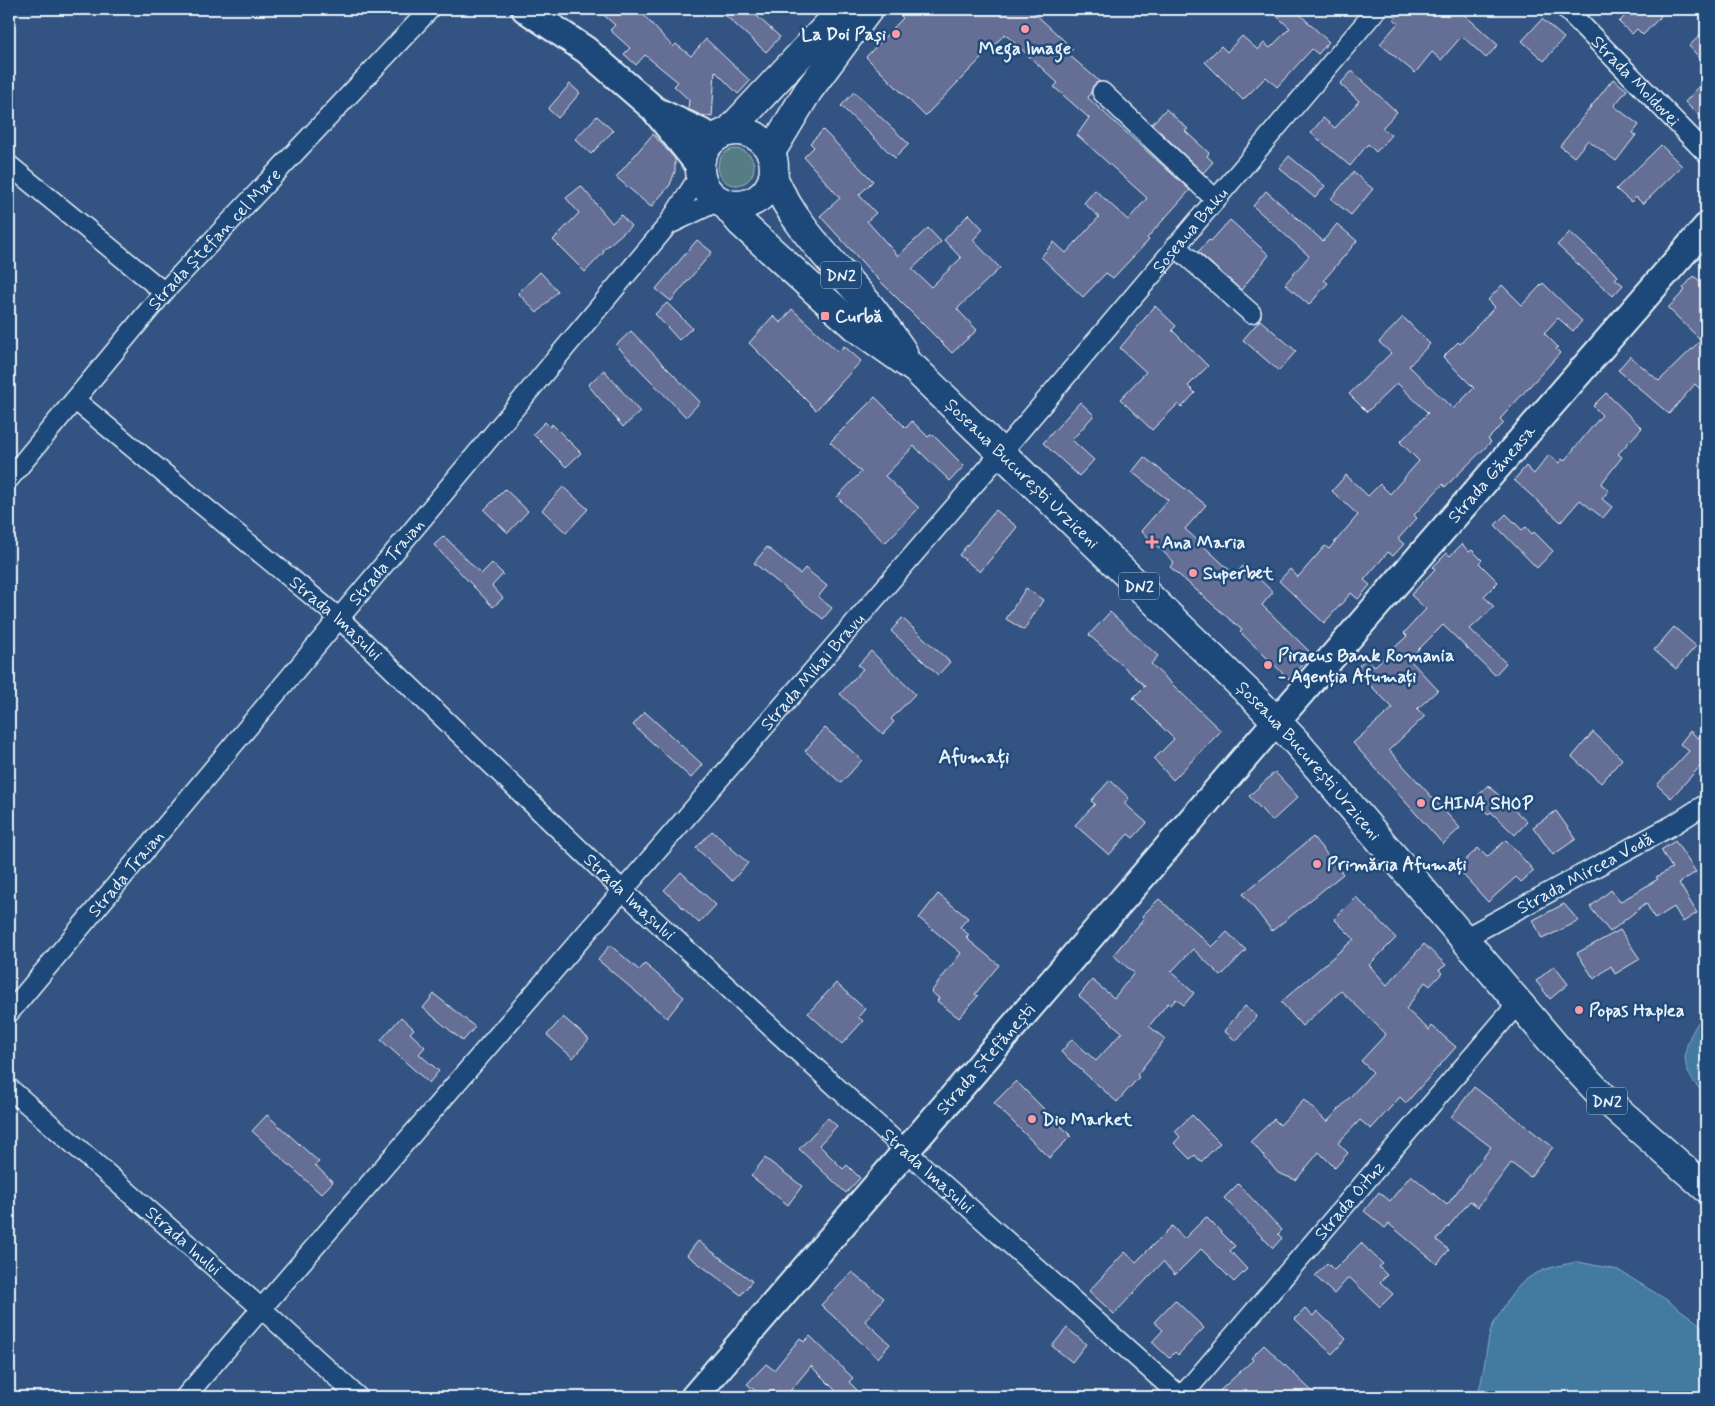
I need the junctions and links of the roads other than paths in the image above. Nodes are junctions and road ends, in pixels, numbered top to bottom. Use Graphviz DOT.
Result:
graph roads {
  1 [pos="430,9"];
  2 [pos="525,9"];
  3 [pos="843,9"];
  4 [pos="869,9"];
  5 [pos="1377,9"];
  6 [pos="1566,9"];
  7 [pos="1102,92"];
  8 [pos="654,109"];
  9 [pos="722,134"];
  10 [pos="1706,153"];
  11 [pos="9,165"];
  12 [pos="772,165"];
  13 [pos="700,170"];
  14 [pos="1215,199"];
  15 [pos="722,202"];
  16 [pos="667,226"];
  17 [pos="1706,227"];
  18 [pos="1175,246"];
  19 [pos="164,292"];
  20 [pos="1252,313"];
  21 [pos="915,369"];
  22 [pos="75,400"];
  23 [pos="1002,452"];
  24 [pos="9,479"];
  25 [pos="339,618"];
  26 [pos="1276,721"];
  27 [pos="1706,804"];
  28 [pos="623,891"];
  29 [pos="1462,938"];
  30 [pos="1518,1004"];
  31 [pos="9,1013"];
  32 [pos="9,1088"];
  33 [pos="906,1151"];
  34 [pos="1706,1188"];
  35 [pos="262,1308"];
  36 [pos="185,1397"];
  37 [pos="358,1397"];
  38 [pos="694,1397"];
  39 [pos="1181,1397"];
  1 -- 19 [label="street, Strada Ștefan cel Mare"];
  2 -- 8 [label="main road"];
  3 -- 9 [label="highway"];
  4 -- 12 [label="highway"];
  5 -- 14 [label="street, Șoseaua Baku"];
  6 -- 10 [label="street, Strada Moldovei"];
  7 -- 14 [label="street"];
  8 -- 9 [label="main road"];
  8 -- 13 [label="main road"];
  9 -- 12 [label="highway, Șoseaua București Urziceni / DN2"];
  9 -- 13 [label="highway"];
  11 -- 19 [label="street"];
  12 -- 15 [label="highway"];
  12 -- 21 [label="highway, Șoseaua București Urziceni / DN2"];
  13 -- 15 [label="highway, Șoseaua București Urziceni / DN2"];
  13 -- 16 [label="street, Strada Traian"];
  14 -- 18 [label="street, Șoseaua Baku"];
  15 -- 16 [label="street, Strada Traian"];
  15 -- 21 [label="highway, Șoseaua București Urziceni / DN2"];
  16 -- 25 [label="street, Strada Traian"];
  17 -- 26 [label="main road, Strada Găneasa"];
  18 -- 20 [label="street"];
  18 -- 23 [label="street, Șoseaua Baku"];
  19 -- 22 [label="street, Strada Ștefan cel Mare"];
  21 -- 23 [label="highway, Șoseaua București Urziceni / DN2"];
  22 -- 24 [label="street, Strada Ștefan cel Mare"];
  22 -- 25 [label="street, Strada Imașului"];
  23 -- 26 [label="highway, Șoseaua București Urziceni / DN2"];
  23 -- 28 [label="street, Strada Mihai Bravu"];
  25 -- 28 [label="street, Strada Imașului"];
  25 -- 31 [label="street, Strada Traian"];
  26 -- 29 [label="highway, Șoseaua București Urziceni / DN2"];
  26 -- 33 [label="main road, Strada Ștefănești"];
  27 -- 29 [label="street, Strada Mircea Vodă"];
  28 -- 33 [label="street, Strada Imașului"];
  28 -- 35 [label="street, Strada Mihai Bravu"];
  29 -- 30 [label="highway, Șoseaua București Urziceni / DN2"];
  30 -- 34 [label="highway, Șoseaua București Urziceni / DN2"];
  30 -- 39 [label="street, Strada Oituz"];
  32 -- 35 [label="street, Strada Inului"];
  33 -- 38 [label="main road, Strada Ștefănești"];
  33 -- 39 [label="street, Strada Imașului"];
  35 -- 36 [label="street, Strada Mihai Bravu"];
  35 -- 37 [label="street, Strada Inului"];
}
